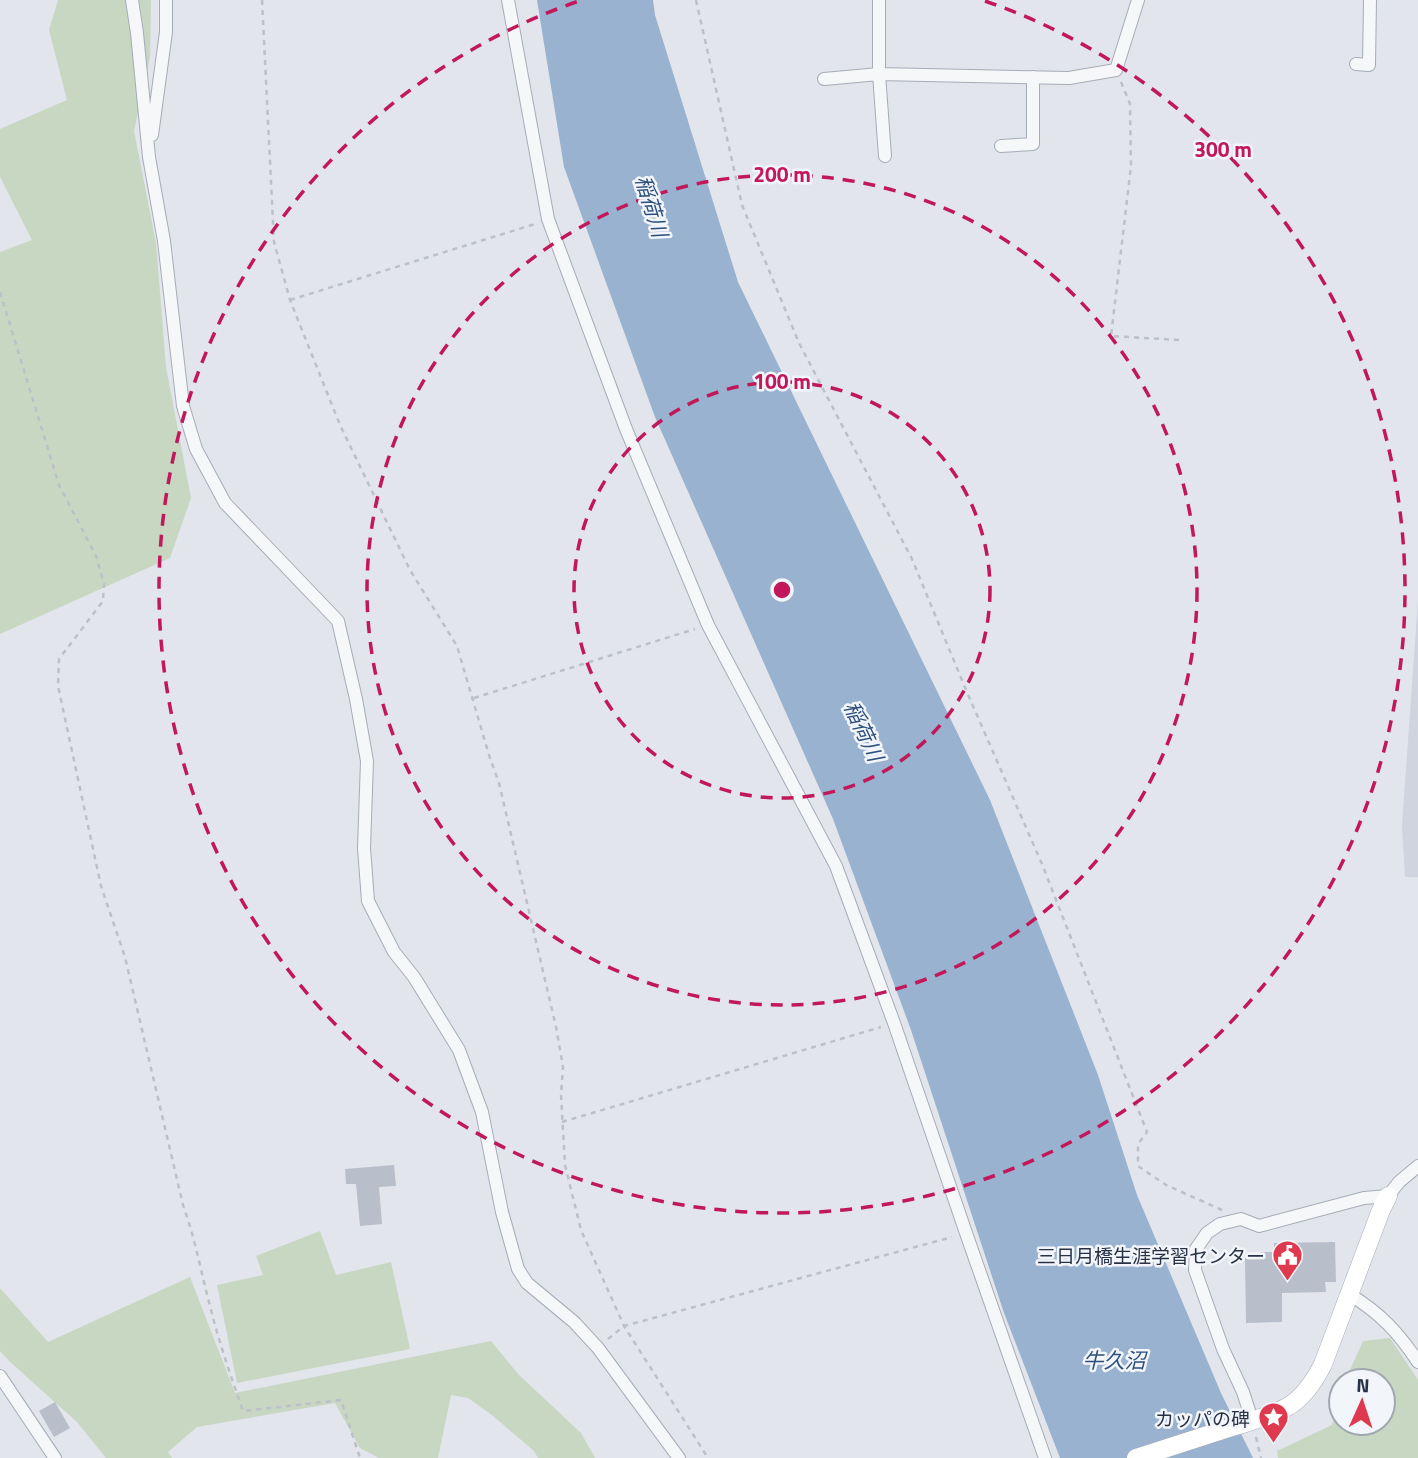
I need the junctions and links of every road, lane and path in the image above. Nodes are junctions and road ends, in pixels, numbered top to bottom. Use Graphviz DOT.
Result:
graph roads {
  1 [pos="132,0"];
  2 [pos="166,0"];
  3 [pos="262,0"];
  4 [pos="508,0"];
  5 [pos="695,0"];
  6 [pos="879,0"];
  7 [pos="1138,0"];
  8 [pos="1370,0"];
  9 [pos="1356,64"];
  10 [pos="1116,70"];
  11 [pos="879,74"];
  12 [pos="1033,77"];
  13 [pos="824,79"];
  14 [pos="1001,146"];
  15 [pos="885,156"];
  16 [pos="149,157"];
  17 [pos="548,219"];
  18 [pos="0,292"];
  19 [pos="290,300"];
  20 [pos="1179,340"];
  21 [pos="708,625"];
  22 [pos="473,698"];
  23 [pos="894,1023"];
  24 [pos="562,1122"];
  25 [pos="1418,1166"];
  26 [pos="1388,1196"];
  27 [pos="1241,1219"];
  28 [pos="965,1233"];
  29 [pos="1349,1294"];
  30 [pos="624,1326"];
  31 [pos="598,1348"];
  32 [pos="1418,1362"];
  33 [pos="0,1376"];
  34 [pos="1250,1421"];
  35 [pos="55,1458"];
  36 [pos="360,1458"];
  37 [pos="679,1458"];
  38 [pos="708,1458"];
  39 [pos="1045,1458"];
  40 [pos="1136,1458"];
  41 [pos="1261,1458"];
  1 -- 16 [label="street"];
  2 -- 16 [label="street"];
  3 -- 19 [label="path"];
  4 -- 17 [label="street"];
  5 -- 27 [label="path"];
  6 -- 11 [label="street"];
  7 -- 10 [label="street"];
  8 -- 9 [label="street"];
  10 -- 12 [label="street"];
  10 -- 20 [label="path"];
  11 -- 12 [label="street"];
  11 -- 13 [label="street"];
  11 -- 15 [label="street"];
  12 -- 14 [label="street"];
  16 -- 31 [label="street"];
  17 -- 19 [label="path"];
  17 -- 21 [label="street"];
  18 -- 36 [label="path"];
  19 -- 22 [label="path"];
  21 -- 22 [label="path"];
  21 -- 23 [label="street"];
  22 -- 24 [label="path"];
  23 -- 24 [label="path"];
  23 -- 28 [label="street"];
  24 -- 30 [label="path"];
  25 -- 26 [label="street"];
  26 -- 27 [label="street"];
  26 -- 29 [label="street"];
  27 -- 34 [label="street"];
  28 -- 30 [label="path"];
  28 -- 39 [label="street"];
  29 -- 32 [label="street"];
  29 -- 34 [label="street"];
  30 -- 31 [label="path"];
  30 -- 38 [label="path"];
  31 -- 37 [label="street"];
  33 -- 35 [label="street"];
  34 -- 40 [label="street"];
  34 -- 41 [label="path"];
}
